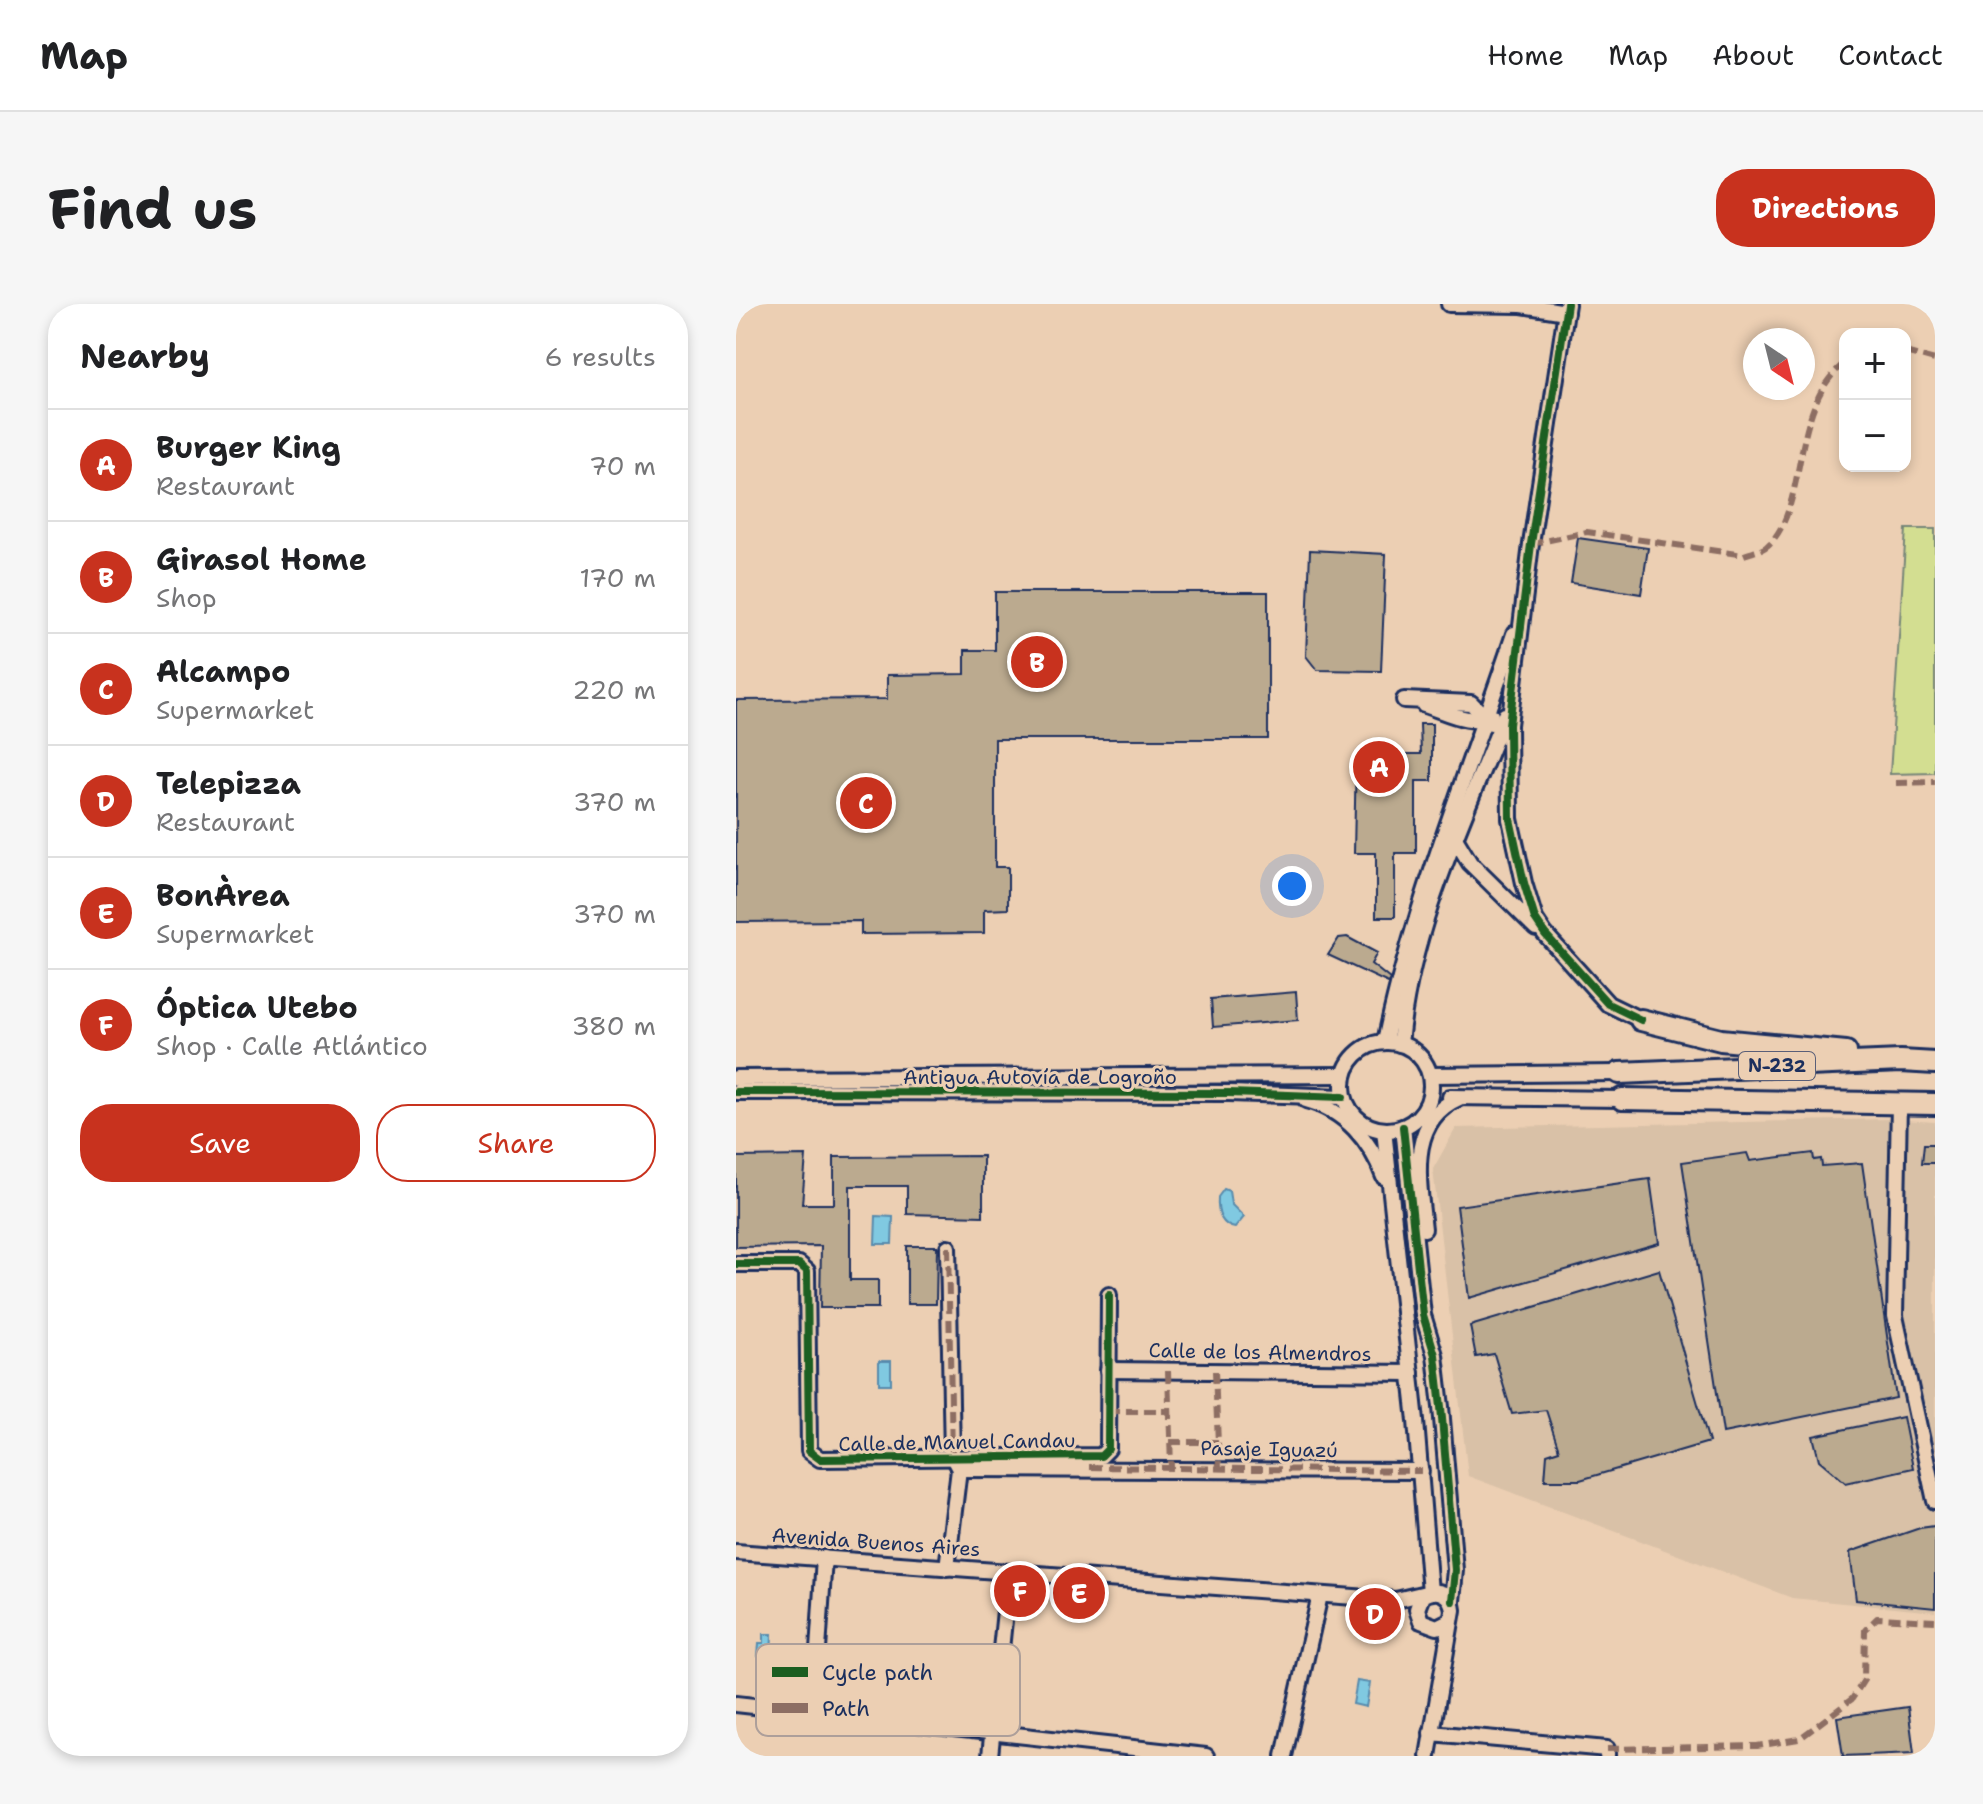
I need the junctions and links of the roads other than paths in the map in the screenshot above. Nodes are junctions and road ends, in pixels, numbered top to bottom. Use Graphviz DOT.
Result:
graph roads {
  1 [pos="1449,304"];
  2 [pos="1567,308"];
  3 [pos="1524,604"];
  4 [pos="1496,689"];
  5 [pos="1513,696"];
  6 [pos="1471,703"];
  7 [pos="1487,718"];
  8 [pos="1462,719"];
  9 [pos="1492,748"];
  10 [pos="1477,749"];
  11 [pos="1456,840"];
  12 [pos="1553,945"];
  13 [pos="1641,1020"];
  14 [pos="1393,1043"];
  15 [pos="1901,1061"];
  16 [pos="1935,1063"];
  17 [pos="1619,1073"];
  18 [pos="1343,1075"];
  19 [pos="1430,1075"];
  20 [pos="736,1078"];
  21 [pos="736,1092"];
  22 [pos="1290,1096"];
  23 [pos="1343,1097"];
  24 [pos="1429,1097"];
  25 [pos="1459,1098"];
  26 [pos="1622,1099"];
  27 [pos="1899,1103"];
  28 [pos="1935,1104"];
  29 [pos="1403,1127"];
  30 [pos="1384,1130"];
  31 [pos="1392,1202"];
  32 [pos="948,1247"];
  33 [pos="736,1264"];
  34 [pos="1109,1295"];
  35 [pos="1435,1355"];
  36 [pos="1108,1370"];
  37 [pos="1411,1373"];
  38 [pos="956,1462"];
  39 [pos="1421,1471"];
  40 [pos="1935,1501"];
  41 [pos="736,1552"];
  42 [pos="824,1558"];
  43 [pos="947,1568"];
  44 [pos="1009,1572"];
  45 [pos="1428,1592"];
  46 [pos="1320,1595"];
  47 [pos="1396,1600"];
  48 [pos="1452,1601"];
  49 [pos="1418,1614"];
  50 [pos="1449,1621"];
  51 [pos="1428,1626"];
  52 [pos="818,1644"];
  53 [pos="1002,1644"];
  54 [pos="1443,1665"];
  55 [pos="736,1704"];
  56 [pos="756,1706"];
  57 [pos="1431,1733"];
  58 [pos="1020,1734"];
  59 [pos="992,1736"];
  60 [pos="1607,1753"];
  61 [pos="990,1756"];
  62 [pos="1206,1756"];
  63 [pos="1284,1756"];
  64 [pos="1428,1756"];
  1 -- 2 [label="street"];
  2 -- 3 [label="street"];
  3 -- 4 [label="street"];
  3 -- 5 [label="street"];
  4 -- 6 [label="street"];
  4 -- 7 [label="street"];
  5 -- 7 [label="street"];
  5 -- 9 [label="street"];
  5 -- 12 [label="street"];
  6 -- 7 [label="street"];
  6 -- 8 [label="street"];
  7 -- 8 [label="street"];
  7 -- 9 [label="street"];
  7 -- 10 [label="street"];
  8 -- 10 [label="street"];
  9 -- 11 [label="street"];
  10 -- 14 [label="street"];
  11 -- 12 [label="street"];
  11 -- 14 [label="street"];
  12 -- 13 [label="street"];
  13 -- 15 [label="highway"];
  14 -- 18 [label="street"];
  14 -- 19 [label="street"];
  15 -- 16 [label="highway, N-232"];
  15 -- 17 [label="highway, N-232"];
  17 -- 19 [label="street"];
  18 -- 20 [label="street, Antigua Autovía de Logroño"];
  18 -- 23 [label="street"];
  19 -- 24 [label="street"];
  21 -- 22 [label="street, Antigua Autovía de Logroño"];
  22 -- 23 [label="street, Antigua Autovía de Logroño"];
  22 -- 31 [label="street"];
  23 -- 30 [label="street"];
  24 -- 25 [label="street"];
  24 -- 29 [label="street"];
  25 -- 26 [label="street"];
  25 -- 35 [label="street"];
  26 -- 27 [label="highway, N-232"];
  27 -- 28 [label="highway, N-232"];
  27 -- 40 [label="street"];
  29 -- 30 [label="street"];
  29 -- 35 [label="street"];
  30 -- 31 [label="street"];
  31 -- 37 [label="street"];
  32 -- 38 [label="street"];
  33 -- 38 [label="street, Calle de Manuel Candau"];
  34 -- 36 [label="street, Calle de Manuel Candau"];
  35 -- 48 [label="street"];
  36 -- 37 [label="street, Calle de los Almendros"];
  36 -- 38 [label="street, Calle de Manuel Candau"];
  37 -- 39 [label="street"];
  38 -- 39 [label="street, Pasaje Iguazú"];
  38 -- 43 [label="street"];
  39 -- 45 [label="street"];
  41 -- 42 [label="street, Avenida Buenos Aires"];
  42 -- 43 [label="street, Avenida Buenos Aires"];
  42 -- 52 [label="street"];
  43 -- 44 [label="street, Avenida Buenos Aires"];
  44 -- 46 [label="street, Avenida Buenos Aires"];
  44 -- 53 [label="street"];
  45 -- 47 [label="street, Avenida Buenos Aires"];
  45 -- 48 [label="street"];
  45 -- 49 [label="street"];
  46 -- 47 [label="street, Avenida Buenos Aires"];
  46 -- 63 [label="street"];
  47 -- 49 [label="street, Avenida Buenos Aires"];
  48 -- 50 [label="street"];
  49 -- 51 [label="street"];
  50 -- 51 [label="street"];
  50 -- 54 [label="street"];
  51 -- 54 [label="street"];
  54 -- 57 [label="street"];
  55 -- 56 [label="street"];
  57 -- 60 [label="street"];
  57 -- 64 [label="street"];
  58 -- 62 [label="street"];
  59 -- 61 [label="street"];
}
